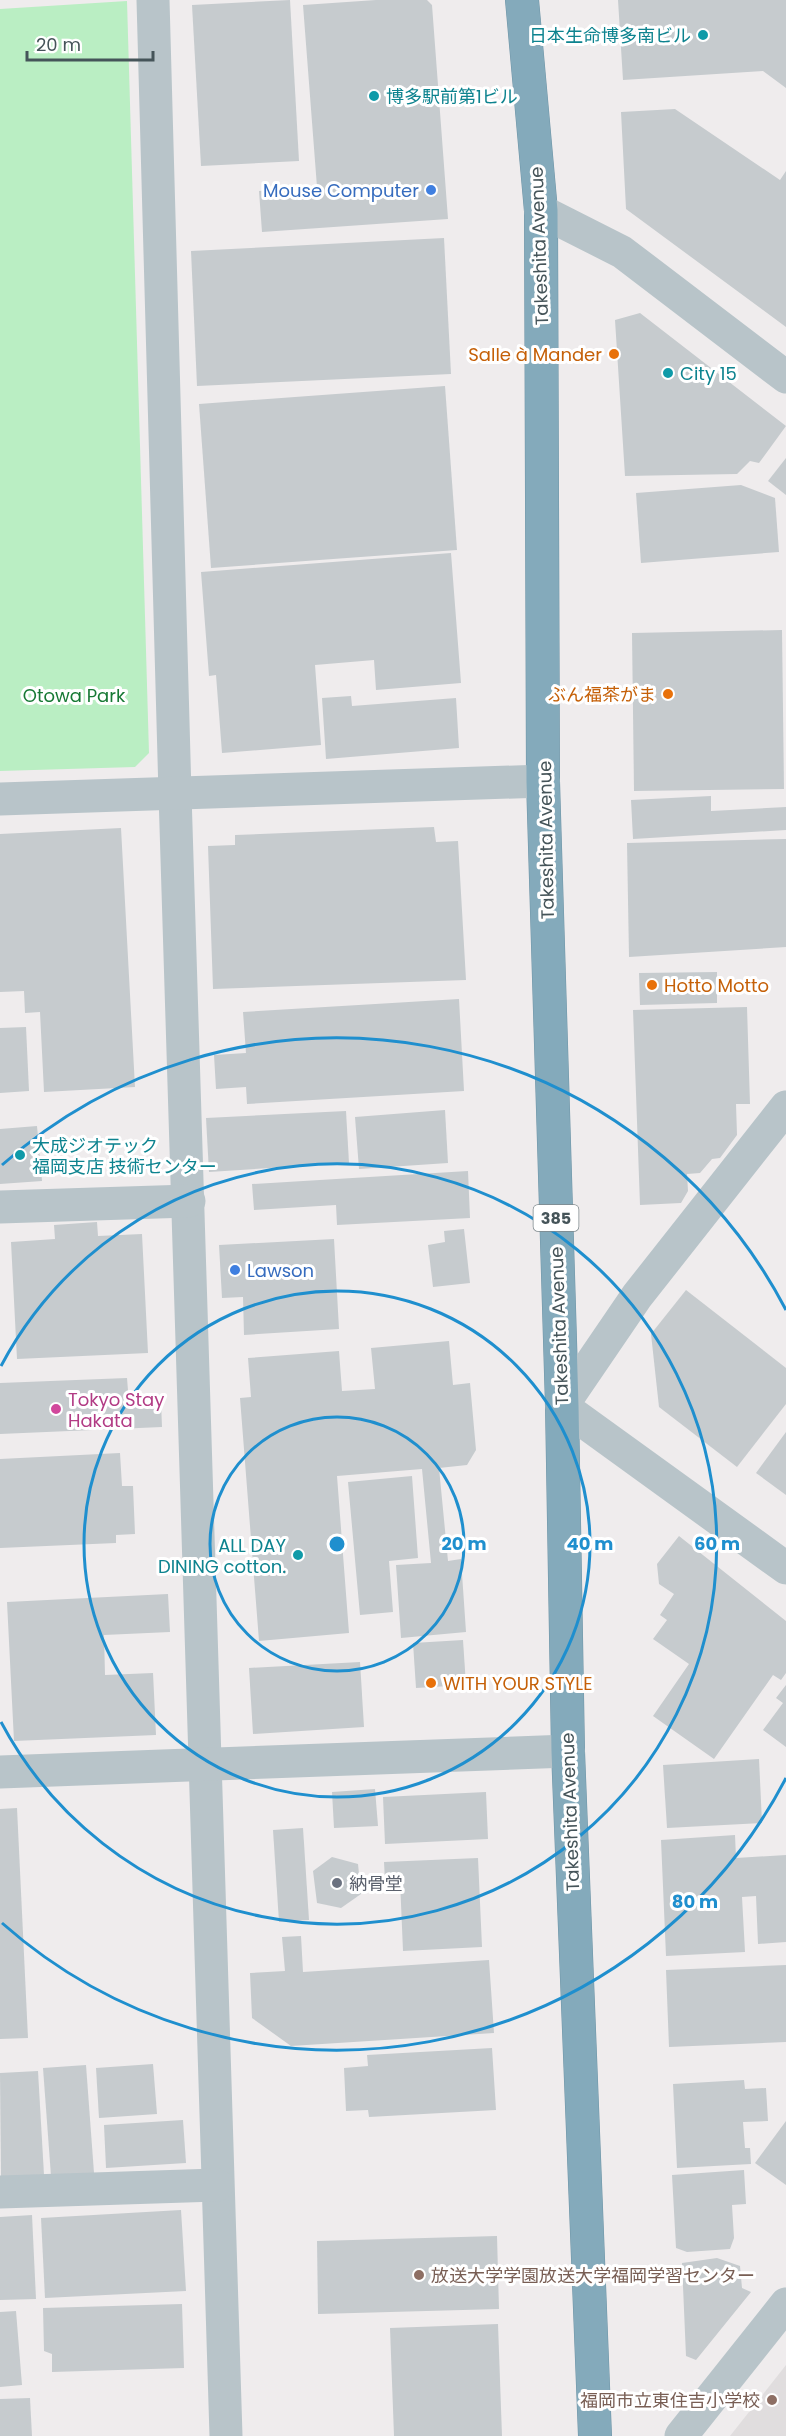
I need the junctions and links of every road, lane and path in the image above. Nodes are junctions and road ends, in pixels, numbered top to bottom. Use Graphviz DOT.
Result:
graph roads {
  1 [pos="153,0"];
  2 [pos="522,0"];
  3 [pos="541,211"];
  4 [pos="786,377"];
  5 [pos="543,781"];
  6 [pos="175,794"];
  7 [pos="0,799"];
  8 [pos="786,1107"];
  9 [pos="189,1201"];
  10 [pos="0,1207"];
  11 [pos="562,1406"];
  12 [pos="786,1568"];
  13 [pos="568,1751"];
  14 [pos="206,1765"];
  15 [pos="0,1772"];
  16 [pos="218,2185"];
  17 [pos="0,2192"];
  18 [pos="786,2304"];
  19 [pos="226,2436"];
  20 [pos="595,2436"];
  21 [pos="681,2436"];
  1 -- 6 [label="street"];
  2 -- 3 [label="highway, Takeshita Avenue / 385"];
  3 -- 4 [label="street"];
  3 -- 5 [label="highway, Takeshita Avenue / 385"];
  5 -- 6 [label="street"];
  5 -- 11 [label="highway, Takeshita Avenue / 385"];
  6 -- 7 [label="street"];
  6 -- 9 [label="street"];
  8 -- 11 [label="street"];
  9 -- 10 [label="street"];
  9 -- 14 [label="street"];
  11 -- 12 [label="street"];
  11 -- 13 [label="highway, Takeshita Avenue / 385"];
  13 -- 14 [label="street"];
  13 -- 20 [label="highway, Takeshita Avenue / 385"];
  14 -- 15 [label="street"];
  14 -- 16 [label="street"];
  16 -- 17 [label="street"];
  16 -- 19 [label="street"];
  18 -- 21 [label="street"];
}
